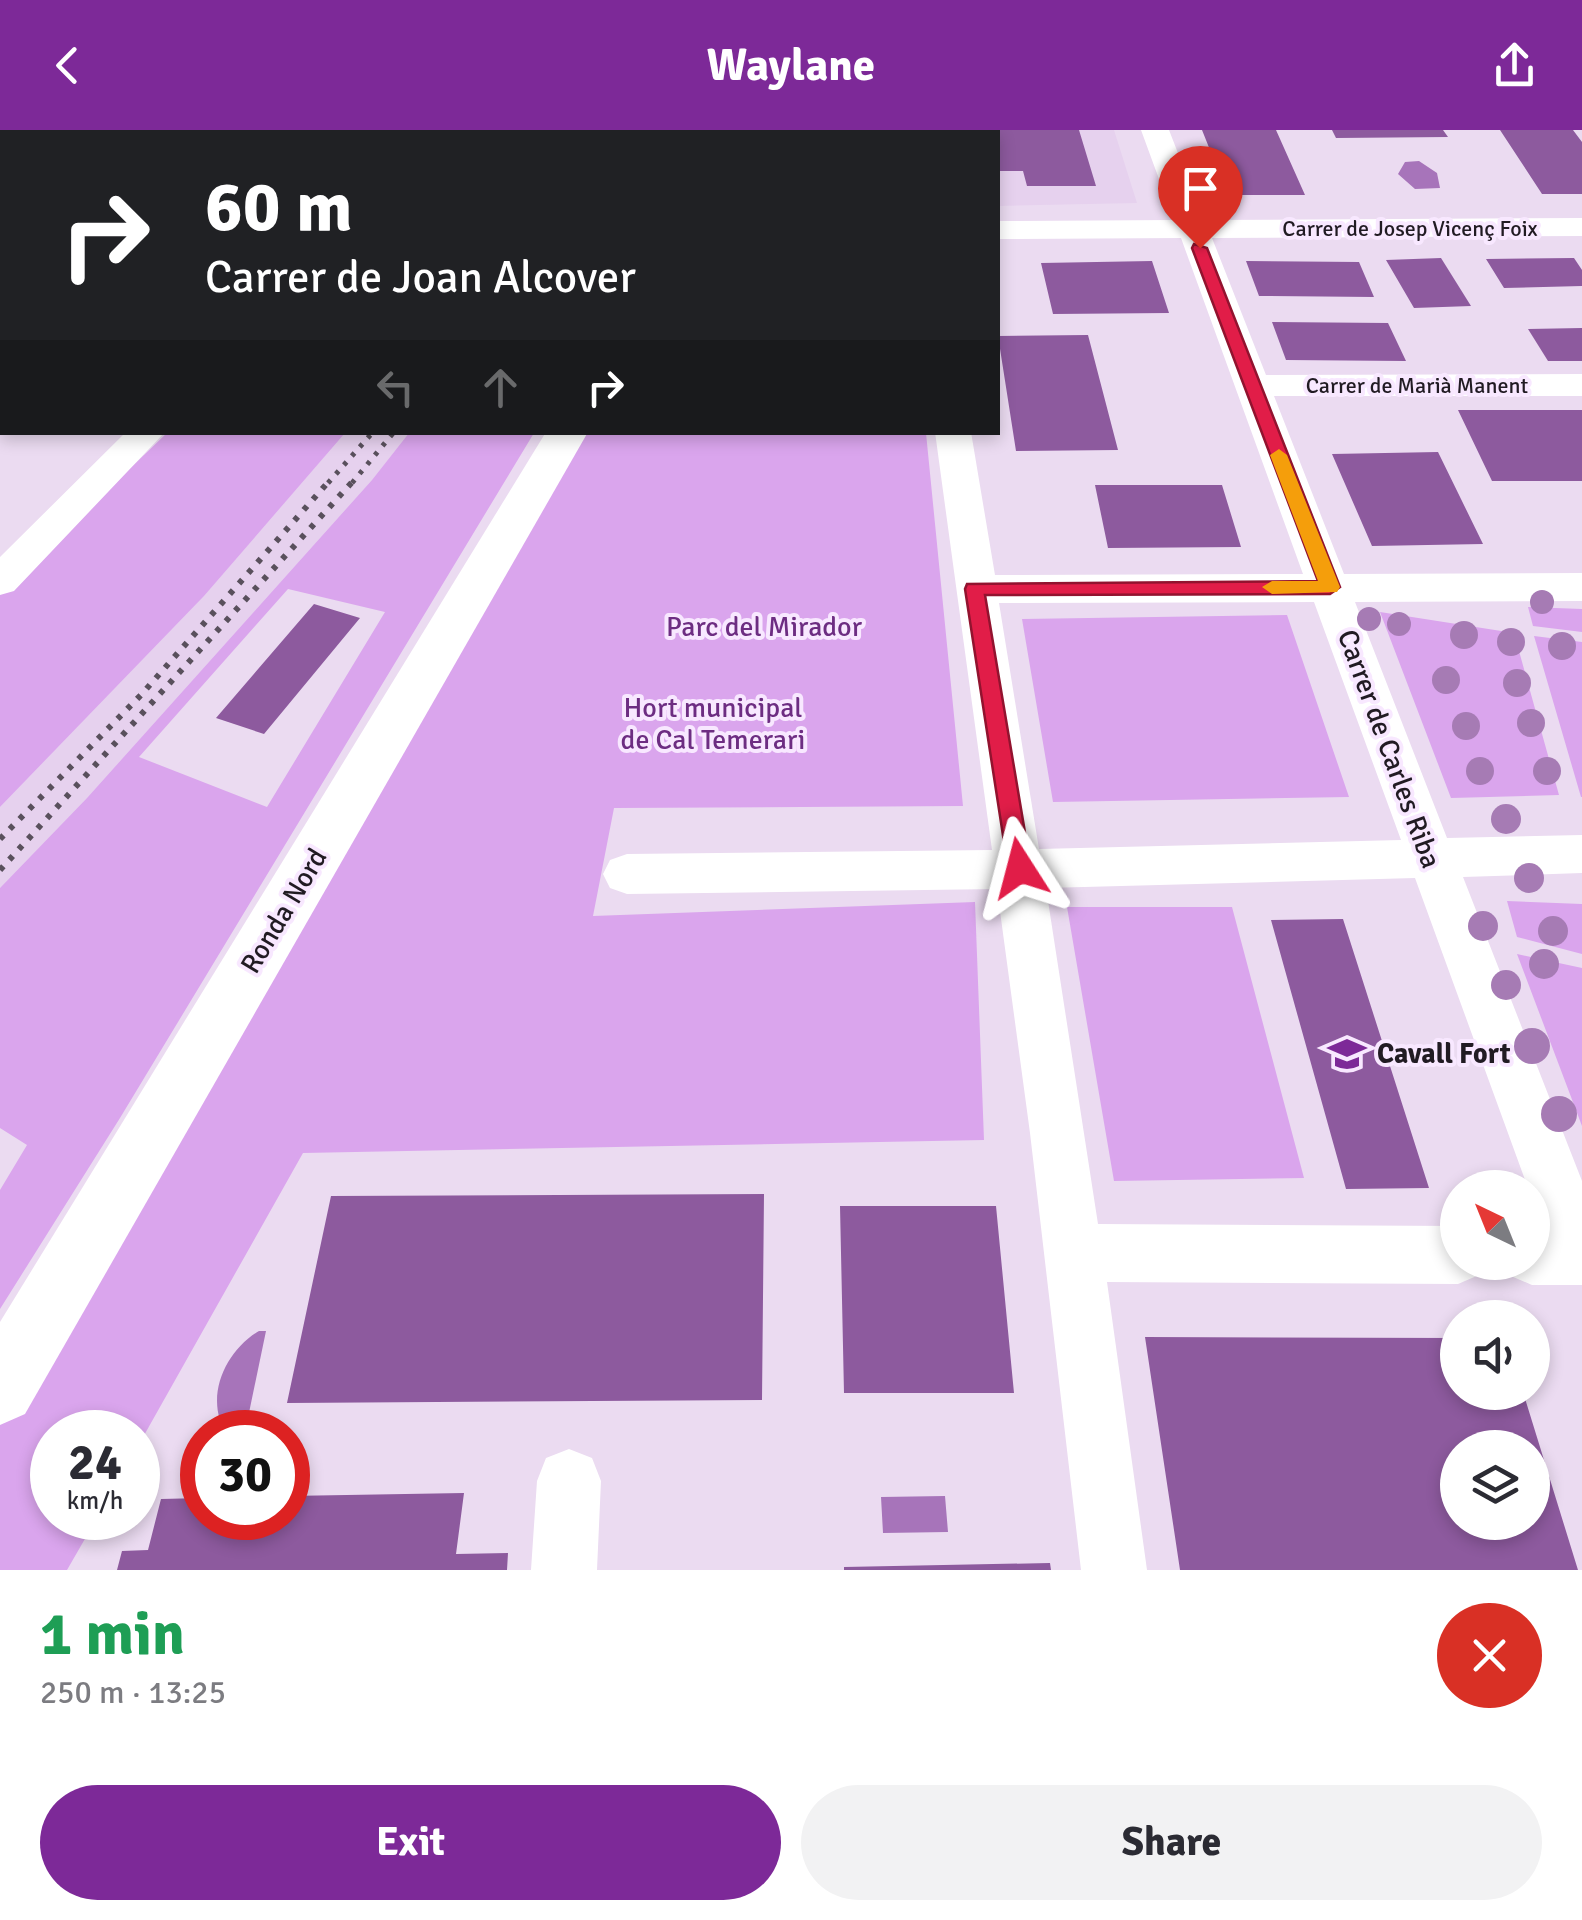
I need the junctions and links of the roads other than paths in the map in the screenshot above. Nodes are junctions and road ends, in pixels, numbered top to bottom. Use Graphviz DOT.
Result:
graph roads {
  1 [pos="1155,130"];
  2 [pos="1582,227"];
  3 [pos="1000,230"];
  4 [pos="1194,230"];
  5 [pos="1582,385"];
  6 [pos="1252,386"];
  7 [pos="144,435"];
  8 [pos="564,435"];
  9 [pos="954,435"];
  10 [pos="0,581"];
  11 [pos="1330,587"];
  12 [pos="1582,587"];
  13 [pos="974,589"];
  14 [pos="1582,854"];
  15 [pos="1428,856"];
  16 [pos="1020,868"];
  17 [pos="627,874"];
  18 [pos="1074,1253"];
  19 [pos="1440,1255"];
  20 [pos="1550,1256"];
  21 [pos="1582,1256"];
  22 [pos="0,1389"];
  23 [pos="569,1481"];
  24 [pos="564,1570"];
  25 [pos="1114,1570"];
  1 -- 4 [label="street, Carrer de Carles Riba"];
  2 -- 4 [label="street, Carrer de Josep Vicenç Foix"];
  3 -- 4 [label="street, Carrer de Josep Vicenç Foix"];
  4 -- 6 [label="street, Carrer de Carles Riba"];
  5 -- 6 [label="street, Carrer de Marià Manent"];
  6 -- 11 [label="street, Carrer de Carles Riba"];
  7 -- 10 [label="street"];
  8 -- 22 [label="main road, Ronda Nord"];
  9 -- 13 [label="street"];
  11 -- 12 [label="street"];
  11 -- 13 [label="street"];
  11 -- 15 [label="street, Carrer de Carles Riba"];
  13 -- 16 [label="street"];
  14 -- 15 [label="street"];
  15 -- 16 [label="street"];
  15 -- 21 [label="street, Carrer de Carles Riba"];
  16 -- 17 [label="street"];
  16 -- 18 [label="street"];
  18 -- 19 [label="street"];
  18 -- 25 [label="street"];
  20 -- 21 [label="street"];
  23 -- 24 [label="street"];
}
